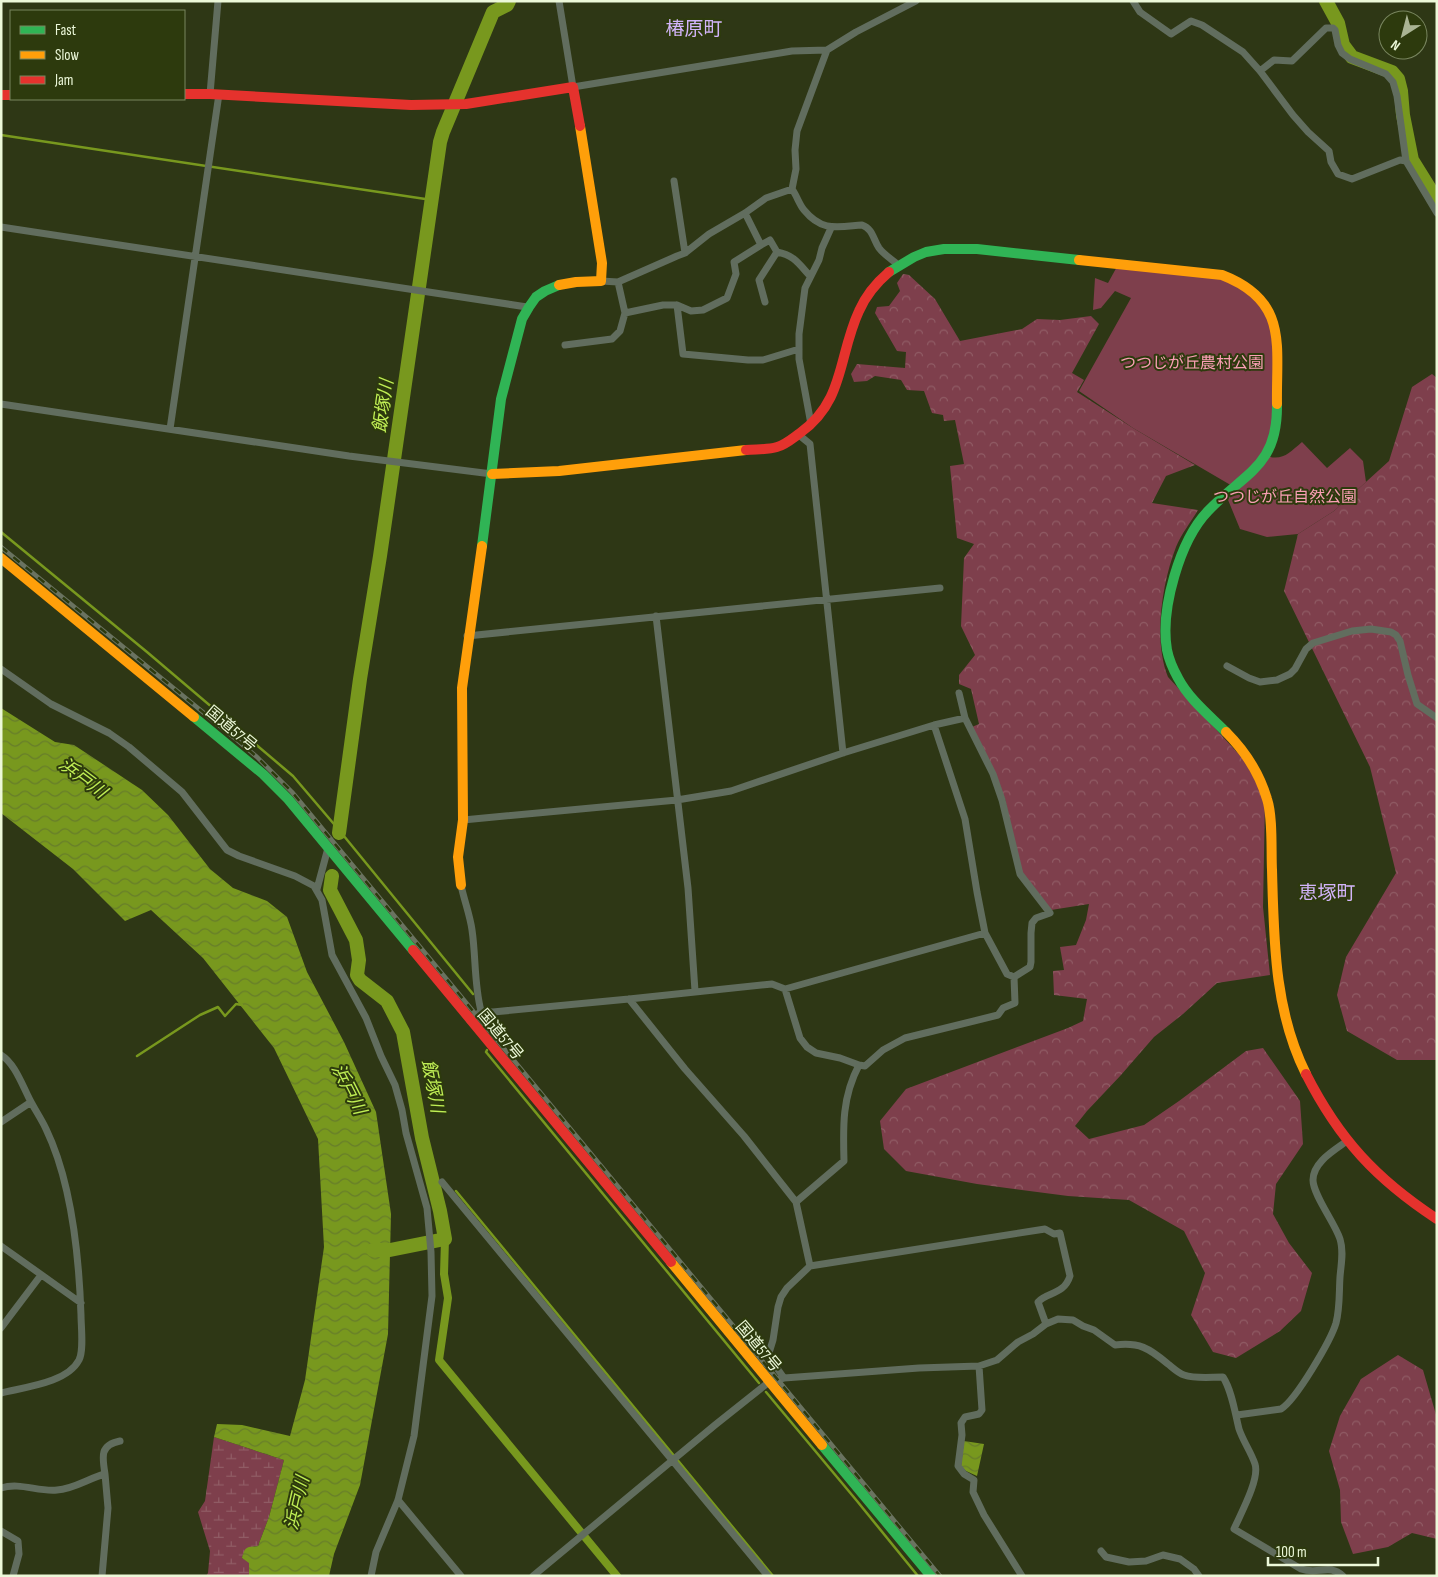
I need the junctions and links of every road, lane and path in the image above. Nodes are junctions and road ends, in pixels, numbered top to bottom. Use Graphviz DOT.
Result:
graph roads {
  1 [pos="218,1"];
  2 [pos="559,1"];
  3 [pos="916,1"];
  4 [pos="1133,1"];
  5 [pos="827,50"];
  6 [pos="1260,71"];
  7 [pos="572,87"];
  8 [pos="185,94"];
  9 [pos="215,94"];
  10 [pos="1406,161"];
  11 [pos="674,181"];
  12 [pos="792,189"];
  13 [pos="744,213"];
  14 [pos="1437,213"];
  15 [pos="1,227"];
  16 [pos="831,228"];
  17 [pos="761,246"];
  18 [pos="777,252"];
  19 [pos="685,253"];
  20 [pos="195,256"];
  21 [pos="898,264"];
  22 [pos="810,276"];
  23 [pos="601,281"];
  24 [pos="618,282"];
  25 [pos="765,302"];
  26 [pos="676,305"];
  27 [pos="527,307"];
  28 [pos="625,313"];
  29 [pos="566,345"];
  30 [pos="799,349"];
  31 [pos="1,404"];
  32 [pos="811,424"];
  33 [pos="170,429"];
  34 [pos="799,435"];
  35 [pos="492,474"];
  36 [pos="1,558"];
  37 [pos="940,588"];
  38 [pos="828,599"];
  39 [pos="656,616"];
  40 [pos="467,636"];
  41 [pos="1227,666"];
  42 [pos="1,669"];
  43 [pos="959,692"];
  44 [pos="965,718"];
  45 [pos="1437,718"];
  46 [pos="934,725"];
  47 [pos="843,753"];
  48 [pos="677,800"];
  49 [pos="463,820"];
  50 [pos="328,848"];
  51 [pos="461,885"];
  52 [pos="317,889"];
  53 [pos="986,933"];
  54 [pos="1014,977"];
  55 [pos="785,989"];
  56 [pos="696,991"];
  57 [pos="629,999"];
  58 [pos="480,1011"];
  59 [pos="470,1021"];
  60 [pos="1,1055"];
  61 [pos="859,1065"];
  62 [pos="31,1102"];
  63 [pos="1,1122"];
  64 [pos="1347,1141"];
  65 [pos="442,1182"];
  66 [pos="796,1202"];
  67 [pos="1437,1219"];
  68 [pos="1,1246"];
  69 [pos="810,1266"];
  70 [pos="41,1275"];
  71 [pos="81,1303"];
  72 [pos="1046,1324"];
  73 [pos="1,1328"];
  74 [pos="979,1366"];
  75 [pos="784,1378"];
  76 [pos="770,1382"];
  77 [pos="1,1393"];
  78 [pos="1237,1414"];
  79 [pos="120,1441"];
  80 [pos="673,1461"];
  81 [pos="105,1474"];
  82 [pos="1,1488"];
  83 [pos="398,1500"];
  84 [pos="1,1531"];
  85 [pos="1101,1550"];
  86 [pos="14,1576"];
  87 [pos="102,1576"];
  88 [pos="371,1576"];
  89 [pos="461,1576"];
  90 [pos="533,1576"];
  91 [pos="768,1576"];
  92 [pos="931,1576"];
  93 [pos="1022,1576"];
  94 [pos="1199,1576"];
  95 [pos="1343,1576"];
  1 -- 9 [label="street"];
  2 -- 7 [label="street"];
  3 -- 5 [label="street"];
  4 -- 6 [label="street"];
  5 -- 7 [label="street"];
  5 -- 12 [label="street"];
  6 -- 10 [label="street"];
  6 -- 10 [label="street"];
  7 -- 9 [label="main road"];
  7 -- 23 [label="main road"];
  8 -- 9 [label="main road"];
  9 -- 20 [label="street"];
  10 -- 14 [label="street"];
  11 -- 19 [label="street"];
  12 -- 13 [label="street"];
  12 -- 16 [label="street"];
  13 -- 17 [label="street"];
  13 -- 19 [label="street"];
  15 -- 20 [label="street"];
  16 -- 21 [label="street"];
  16 -- 22 [label="street"];
  17 -- 18 [label="street"];
  17 -- 26 [label="street"];
  18 -- 22 [label="street"];
  18 -- 25 [label="street"];
  19 -- 24 [label="street"];
  20 -- 27 [label="street"];
  20 -- 33 [label="street"];
  21 -- 32 [label="main road"];
  21 -- 64 [label="main road"];
  22 -- 30 [label="street"];
  23 -- 24 [label="street"];
  23 -- 27 [label="main road"];
  24 -- 28 [label="street"];
  26 -- 28 [label="street"];
  26 -- 30 [label="street"];
  27 -- 35 [label="main road"];
  28 -- 29 [label="street"];
  30 -- 32 [label="street"];
  31 -- 33 [label="street"];
  32 -- 34 [label="main road"];
  33 -- 35 [label="street"];
  34 -- 35 [label="main road"];
  34 -- 38 [label="street"];
  35 -- 40 [label="main road"];
  36 -- 50 [label="main road, 国道57号"];
  37 -- 38 [label="street"];
  38 -- 39 [label="street"];
  38 -- 47 [label="street"];
  39 -- 40 [label="street"];
  39 -- 48 [label="street"];
  40 -- 49 [label="main road"];
  41 -- 45 [label="street"];
  42 -- 52 [label="street"];
  43 -- 44 [label="street"];
  44 -- 46 [label="street"];
  44 -- 54 [label="street"];
  46 -- 47 [label="street"];
  46 -- 53 [label="street"];
  47 -- 48 [label="street"];
  48 -- 49 [label="street"];
  48 -- 56 [label="street"];
  49 -- 51 [label="main road"];
  50 -- 52 [label="street"];
  50 -- 59 [label="main road, 国道57号"];
  51 -- 58 [label="street"];
  52 -- 83 [label="street"];
  53 -- 54 [label="street"];
  53 -- 55 [label="street"];
  54 -- 61 [label="street"];
  55 -- 56 [label="street"];
  55 -- 61 [label="street"];
  56 -- 57 [label="street"];
  57 -- 58 [label="street"];
  57 -- 66 [label="street"];
  58 -- 59 [label="street"];
  59 -- 76 [label="main road, 国道57号"];
  60 -- 62 [label="street"];
  61 -- 66 [label="street"];
  62 -- 63 [label="street"];
  62 -- 71 [label="street"];
  64 -- 67 [label="main road"];
  64 -- 78 [label="street"];
  65 -- 80 [label="street"];
  66 -- 69 [label="street"];
  68 -- 70 [label="street"];
  69 -- 72 [label="street"];
  69 -- 75 [label="street"];
  70 -- 71 [label="street"];
  70 -- 73 [label="street"];
  71 -- 77 [label="street"];
  72 -- 74 [label="street"];
  72 -- 78 [label="street"];
  74 -- 75 [label="street"];
  74 -- 93 [label="street"];
  75 -- 76 [label="street"];
  76 -- 80 [label="street"];
  76 -- 92 [label="main road, 国道57号"];
  78 -- 95 [label="street"];
  79 -- 81 [label="street"];
  80 -- 90 [label="street"];
  80 -- 91 [label="street"];
  81 -- 82 [label="street"];
  81 -- 87 [label="street"];
  83 -- 88 [label="street"];
  83 -- 89 [label="street"];
  84 -- 86 [label="street"];
  85 -- 94 [label="street"];
}
